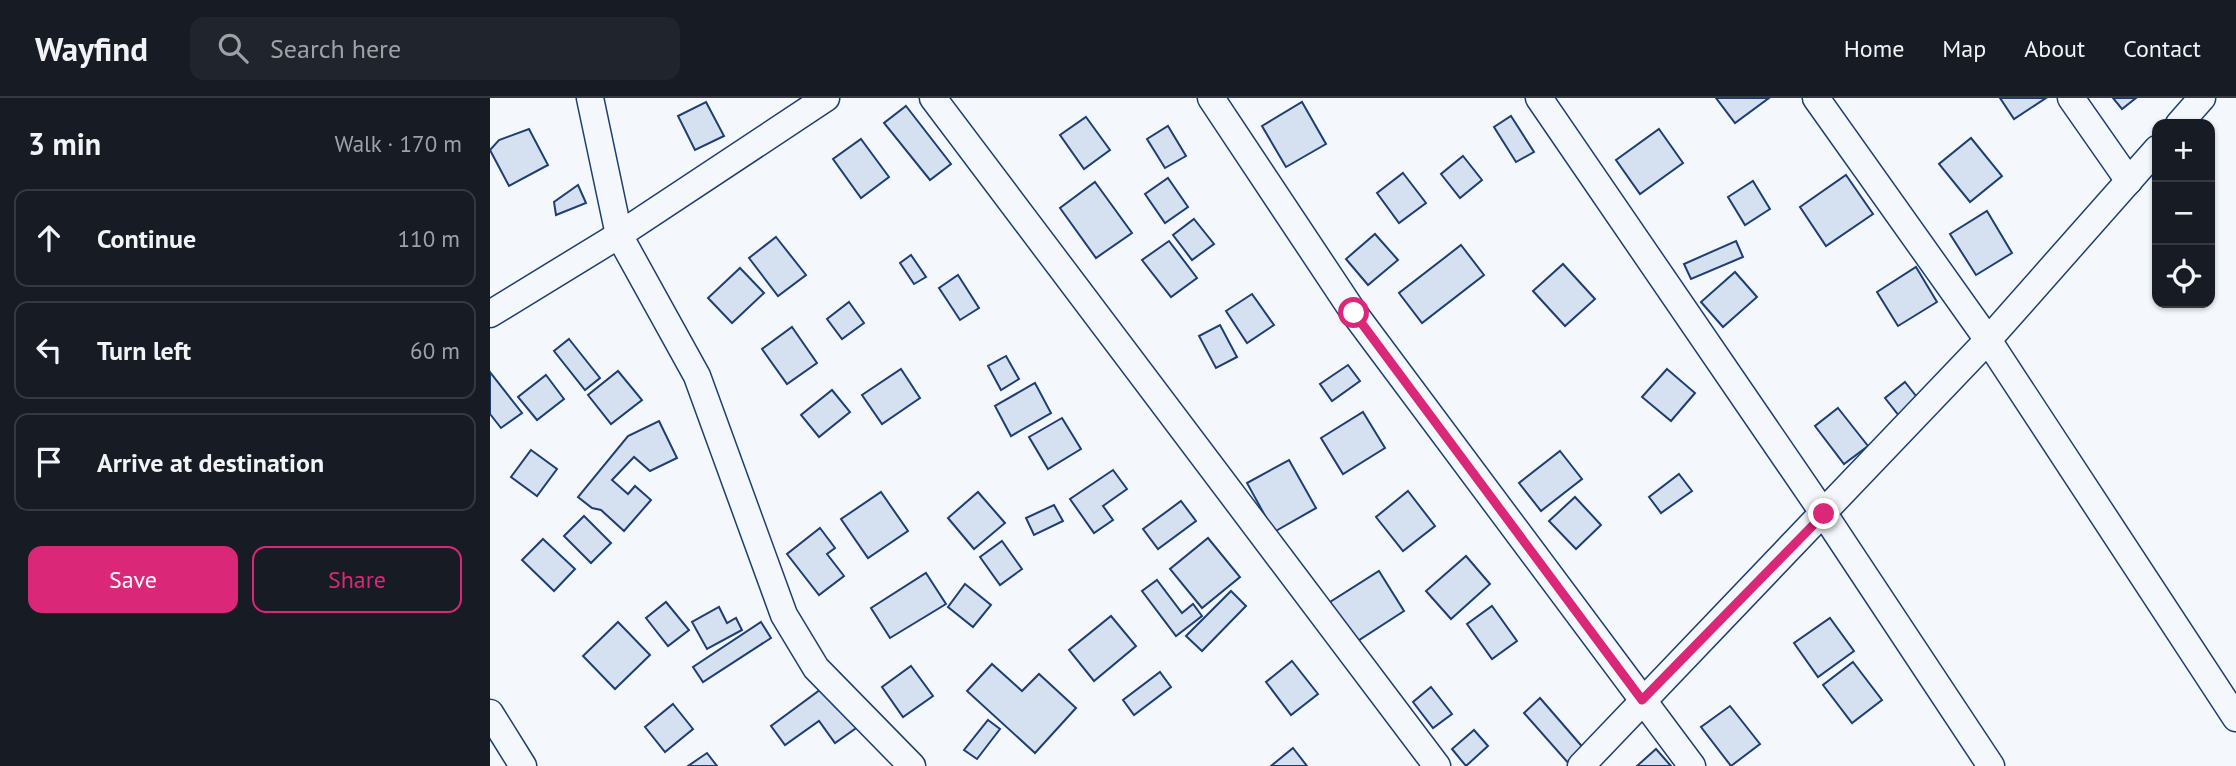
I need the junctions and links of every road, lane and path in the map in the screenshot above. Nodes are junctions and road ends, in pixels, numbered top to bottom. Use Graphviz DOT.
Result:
graph roads {
  1 [pos="590,98"];
  2 [pos="826,98"];
  3 [pos="933,98"];
  4 [pos="1211,98"];
  5 [pos="1539,98"];
  6 [pos="1816,98"];
  7 [pos="2071,98"];
  8 [pos="2202,98"];
  9 [pos="2183,119"];
  10 [pos="2152,155"];
  11 [pos="2129,181"];
  12 [pos="619,235"];
  13 [pos="490,314"];
  14 [pos="1988,340"];
  15 [pos="1824,514"];
  16 [pos="1642,700"];
  17 [pos="490,713"];
  18 [pos="2236,718"];
  19 [pos="523,766"];
  20 [pos="912,766"];
  21 [pos="1437,766"];
  22 [pos="1581,766"];
  23 [pos="1692,766"];
  24 [pos="1991,766"];
  1 -- 12 [label="street"];
  2 -- 12 [label="street"];
  3 -- 21 [label="street"];
  4 -- 16 [label="street"];
  5 -- 15 [label="street"];
  6 -- 14 [label="street"];
  7 -- 11 [label="street"];
  8 -- 9 [label="street"];
  10 -- 11 [label="street"];
  11 -- 14 [label="street"];
  12 -- 13 [label="street"];
  12 -- 20 [label="street"];
  14 -- 15 [label="street"];
  14 -- 18 [label="street"];
  15 -- 16 [label="street"];
  15 -- 24 [label="street"];
  16 -- 22 [label="street"];
  16 -- 23 [label="street"];
  17 -- 19 [label="street"];
}
